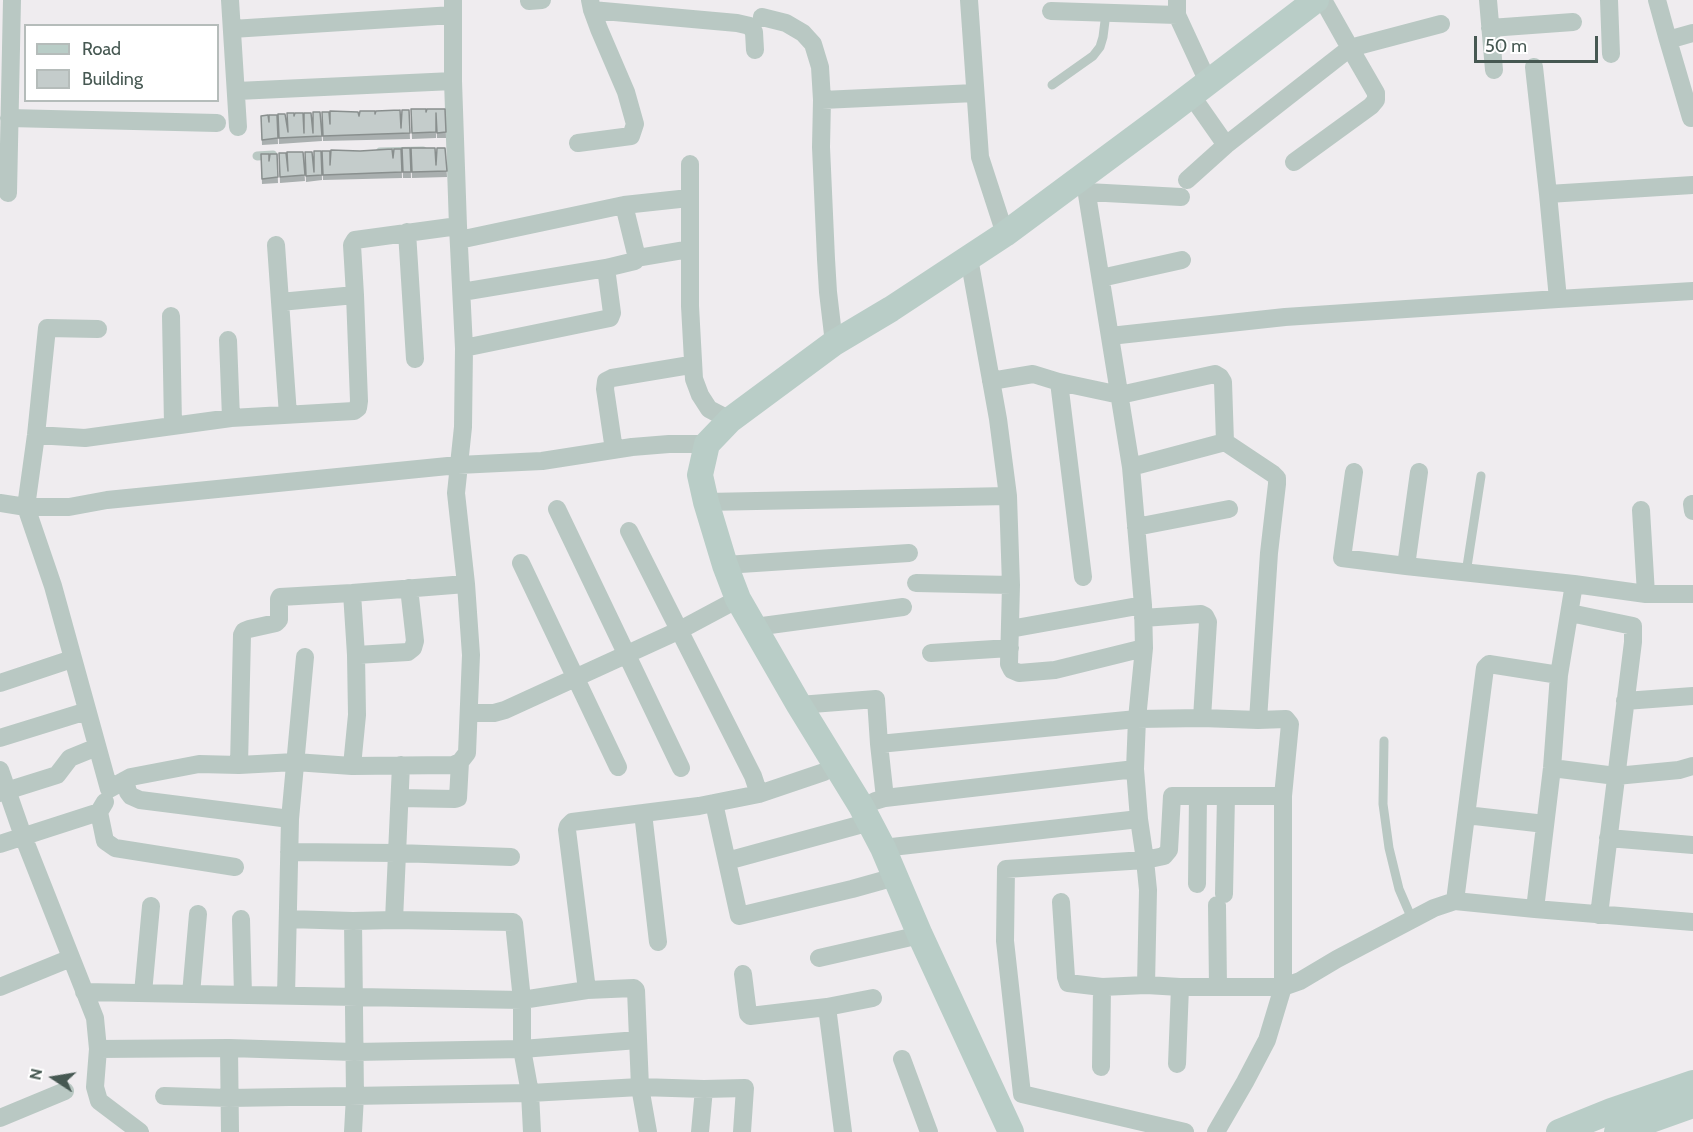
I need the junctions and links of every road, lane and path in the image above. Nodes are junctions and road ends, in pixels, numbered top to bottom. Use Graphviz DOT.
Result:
graph roads {
  1 [pos="12,0"];
  2 [pos="230,0"];
  3 [pos="969,0"];
  4 [pos="1316,0"];
  5 [pos="1323,0"];
  6 [pos="1488,0"];
  7 [pos="1609,0"];
  8 [pos="1657,0"];
  9 [pos="591,5"];
  10 [pos="453,8"];
  11 [pos="1177,8"];
  12 [pos="1051,11"];
  13 [pos="1106,13"];
  14 [pos="762,17"];
  15 [pos="1573,22"];
  16 [pos="1441,24"];
  17 [pos="1491,28"];
  18 [pos="232,29"];
  19 [pos="1693,33"];
  20 [pos="1668,40"];
  21 [pos="1350,48"];
  22 [pos="18,50"];
  23 [pos="755,50"];
  24 [pos="1611,54"];
  25 [pos="1534,67"];
  26 [pos="1494,70"];
  27 [pos="453,81"];
  28 [pos="1052,85"];
  29 [pos="1200,89"];
  30 [pos="237,91"];
  31 [pos="975,93"];
  32 [pos="822,100"];
  33 [pos="9,118"];
  34 [pos="1691,118"];
  35 [pos="217,123"];
  36 [pos="238,127"];
  37 [pos="578,143"];
  38 [pos="1226,145"];
  39 [pos="432,150"];
  40 [pos="374,152"];
  41 [pos="280,155"];
  42 [pos="257,156"];
  43 [pos="1294,162"];
  44 [pos="690,164"];
  45 [pos="1085,184"];
  46 [pos="1693,185"];
  47 [pos="8,193"];
  48 [pos="1548,194"];
  49 [pos="689,198"];
  50 [pos="624,205"];
  51 [pos="407,232"];
  52 [pos="459,233"];
  53 [pos="1005,234"];
  54 [pos="276,245"];
  55 [pos="690,249"];
  56 [pos="637,258"];
  57 [pos="969,258"];
  58 [pos="1182,260"];
  59 [pos="606,268"];
  60 [pos="1101,278"];
  61 [pos="1693,291"];
  62 [pos="462,292"];
  63 [pos="355,295"];
  64 [pos="1558,299"];
  65 [pos="280,302"];
  66 [pos="171,316"];
  67 [pos="98,329"];
  68 [pos="1110,336"];
  69 [pos="228,340"];
  70 [pos="834,343"];
  71 [pos="464,348"];
  72 [pos="415,359"];
  73 [pos="684,366"];
  74 [pos="991,381"];
  75 [pos="1059,382"];
  76 [pos="1120,395"];
  77 [pos="288,414"];
  78 [pos="231,418"];
  79 [pos="730,420"];
  80 [pos="173,425"];
  81 [pos="36,435"];
  82 [pos="1225,442"];
  83 [pos="707,444"];
  84 [pos="614,450"];
  85 [pos="458,465"];
  86 [pos="1131,467"];
  87 [pos="1354,472"];
  88 [pos="1419,472"];
  89 [pos="1481,476"];
  90 [pos="1008,496"];
  91 [pos="706,502"];
  92 [pos="0,503"];
  93 [pos="26,507"];
  94 [pos="557,509"];
  95 [pos="1229,509"];
  96 [pos="1641,510"];
  97 [pos="1136,527"];
  98 [pos="629,531"];
  99 [pos="909,553"];
  100 [pos="521,563"];
  101 [pos="725,565"];
  102 [pos="1406,566"];
  103 [pos="1466,573"];
  104 [pos="1083,577"];
  105 [pos="916,583"];
  106 [pos="466,584"];
  107 [pos="1574,584"];
  108 [pos="1011,585"];
  109 [pos="410,588"];
  110 [pos="352,593"];
  111 [pos="1646,594"];
  112 [pos="1693,594"];
  113 [pos="738,599"];
  114 [pos="903,607"];
  115 [pos="1143,612"];
  116 [pos="1570,613"];
  117 [pos="755,627"];
  118 [pos="1010,629"];
  119 [pos="680,630"];
  120 [pos="1010,648"];
  121 [pos="1144,648"];
  122 [pos="931,653"];
  123 [pos="626,654"];
  124 [pos="356,655"];
  125 [pos="305,657"];
  126 [pos="72,659"];
  127 [pos="1559,675"];
  128 [pos="576,678"];
  129 [pos="0,683"];
  130 [pos="1693,696"];
  131 [pos="1625,701"];
  132 [pos="799,705"];
  133 [pos="87,711"];
  134 [pos="469,713"];
  135 [pos="1202,718"];
  136 [pos="1137,719"];
  137 [pos="1258,720"];
  138 [pos="0,738"];
  139 [pos="1384,741"];
  140 [pos="879,744"];
  141 [pos="97,747"];
  142 [pos="295,762"];
  143 [pos="460,762"];
  144 [pos="239,765"];
  145 [pos="401,765"];
  146 [pos="835,765"];
  147 [pos="352,766"];
  148 [pos="1693,766"];
  149 [pos="618,767"];
  150 [pos="681,768"];
  151 [pos="1552,768"];
  152 [pos="1135,769"];
  153 [pos="0,770"];
  154 [pos="1616,776"];
  155 [pos="117,785"];
  156 [pos="3,792"];
  157 [pos="759,794"];
  158 [pos="1198,796"];
  159 [pos="1226,796"];
  160 [pos="1283,796"];
  161 [pos="400,798"];
  162 [pos="714,803"];
  163 [pos="872,809"];
  164 [pos="99,812"];
  165 [pos="644,813"];
  166 [pos="1466,814"];
  167 [pos="290,819"];
  168 [pos="1139,819"];
  169 [pos="1545,824"];
  170 [pos="23,837"];
  171 [pos="1608,838"];
  172 [pos="0,844"];
  173 [pos="1693,845"];
  174 [pos="884,848"];
  175 [pos="289,852"];
  176 [pos="397,853"];
  177 [pos="511,858"];
  178 [pos="1145,860"];
  179 [pos="727,861"];
  180 [pos="235,867"];
  181 [pos="895,877"];
  182 [pos="1197,885"];
  183 [pos="1455,901"];
  184 [pos="1061,902"];
  185 [pos="151,906"];
  186 [pos="1534,909"];
  187 [pos="198,914"];
  188 [pos="1599,915"];
  189 [pos="241,919"];
  190 [pos="288,919"];
  191 [pos="1412,919"];
  192 [pos="393,920"];
  193 [pos="352,921"];
  194 [pos="1693,922"];
  195 [pos="920,935"];
  196 [pos="658,942"];
  197 [pos="71,958"];
  198 [pos="819,958"];
  199 [pos="743,974"];
  200 [pos="1146,985"];
  201 [pos="0,987"];
  202 [pos="1102,987"];
  203 [pos="1180,987"];
  204 [pos="1218,987"];
  205 [pos="1283,987"];
  206 [pos="587,990"];
  207 [pos="84,992"];
  208 [pos="143,993"];
  209 [pos="191,994"];
  210 [pos="243,995"];
  211 [pos="286,996"];
  212 [pos="354,996"];
  213 [pos="873,998"];
  214 [pos="522,1000"];
  215 [pos="827,1007"];
  216 [pos="638,1040"];
  217 [pos="229,1048"];
  218 [pos="98,1049"];
  219 [pos="522,1049"];
  220 [pos="354,1053"];
  221 [pos="902,1059"];
  222 [pos="1177,1064"];
  223 [pos="1101,1067"];
  224 [pos="1693,1083"];
  225 [pos="640,1087"];
  226 [pos="704,1089"];
  227 [pos="65,1091"];
  228 [pos="530,1093"];
  229 [pos="1022,1094"];
  230 [pos="164,1096"];
  231 [pos="355,1096"];
  232 [pos="230,1098"];
  233 [pos="1000,1105"];
  234 [pos="1693,1105"];
  235 [pos="0,1118"];
  236 [pos="1616,1125"];
  237 [pos="140,1132"];
  238 [pos="230,1132"];
  239 [pos="353,1132"];
  240 [pos="532,1132"];
  241 [pos="648,1132"];
  242 [pos="699,1132"];
  243 [pos="742,1132"];
  244 [pos="843,1132"];
  245 [pos="929,1132"];
  246 [pos="1011,1132"];
  247 [pos="1185,1132"];
  248 [pos="1215,1132"];
  249 [pos="1559,1132"];
  1 -- 22 [label="street"];
  2 -- 18 [label="street"];
  3 -- 31 [label="street"];
  4 -- 29 [label="street"];
  5 -- 21 [label="street"];
  6 -- 17 [label="street"];
  7 -- 24 [label="street"];
  8 -- 20 [label="street"];
  9 -- 23 [label="street"];
  9 -- 37 [label="street"];
  10 -- 18 [label="street"];
  10 -- 27 [label="street"];
  11 -- 13 [label="street"];
  11 -- 29 [label="street"];
  12 -- 13 [label="street"];
  13 -- 28 [label="lane"];
  14 -- 32 [label="street"];
  15 -- 17 [label="street"];
  16 -- 21 [label="street"];
  17 -- 26 [label="street"];
  18 -- 30 [label="street"];
  19 -- 20 [label="street"];
  20 -- 34 [label="street"];
  21 -- 38 [label="street"];
  21 -- 43 [label="street"];
  22 -- 33 [label="street"];
  25 -- 48 [label="street"];
  27 -- 30 [label="street"];
  27 -- 52 [label="street"];
  29 -- 38 [label="street"];
  29 -- 45 [label="street"];
  30 -- 36 [label="street"];
  31 -- 32 [label="street"];
  31 -- 53 [label="street"];
  32 -- 70 [label="street"];
  33 -- 35 [label="street"];
  33 -- 47 [label="street"];
  38 -- 45 [label="street"];
  39 -- 40 [label="lane"];
  41 -- 42 [label="lane"];
  44 -- 49 [label="street"];
  45 -- 53 [label="street"];
  45 -- 60 [label="street"];
  46 -- 48 [label="street"];
  48 -- 64 [label="street"];
  49 -- 50 [label="street"];
  49 -- 55 [label="street"];
  50 -- 52 [label="street"];
  50 -- 56 [label="street"];
  51 -- 52 [label="street"];
  51 -- 63 [label="street"];
  51 -- 72 [label="street"];
  52 -- 62 [label="street"];
  53 -- 57 [label="street"];
  54 -- 65 [label="street"];
  55 -- 56 [label="street"];
  55 -- 79 [label="street"];
  56 -- 59 [label="street"];
  57 -- 70 [label="street"];
  57 -- 74 [label="street"];
  58 -- 60 [label="street"];
  59 -- 62 [label="street"];
  59 -- 71 [label="street"];
  60 -- 68 [label="street"];
  61 -- 64 [label="street"];
  62 -- 71 [label="street"];
  63 -- 65 [label="street"];
  63 -- 77 [label="street"];
  64 -- 68 [label="street"];
  65 -- 77 [label="street"];
  66 -- 80 [label="street"];
  67 -- 81 [label="street"];
  68 -- 76 [label="street"];
  69 -- 78 [label="street"];
  70 -- 79 [label="street"];
  71 -- 85 [label="street"];
  73 -- 84 [label="street"];
  74 -- 75 [label="street"];
  74 -- 90 [label="street"];
  75 -- 76 [label="street"];
  75 -- 104 [label="street"];
  76 -- 82 [label="street"];
  76 -- 86 [label="street"];
  77 -- 78 [label="street"];
  78 -- 80 [label="street"];
  79 -- 83 [label="street"];
  80 -- 81 [label="street"];
  81 -- 93 [label="street"];
  82 -- 86 [label="street"];
  82 -- 137 [label="street"];
  83 -- 84 [label="street"];
  83 -- 91 [label="street"];
  84 -- 85 [label="street"];
  85 -- 93 [label="street"];
  85 -- 106 [label="street"];
  86 -- 97 [label="street"];
  87 -- 102 [label="street"];
  88 -- 102 [label="street"];
  89 -- 103 [label="lane"];
  90 -- 91 [label="street"];
  90 -- 108 [label="street"];
  91 -- 101 [label="street"];
  92 -- 93 [label="street"];
  93 -- 126 [label="street"];
  94 -- 123 [label="street"];
  95 -- 97 [label="street"];
  96 -- 111 [label="street"];
  97 -- 115 [label="street"];
  98 -- 119 [label="street"];
  99 -- 101 [label="street"];
  100 -- 128 [label="street"];
  101 -- 113 [label="street"];
  102 -- 103 [label="street"];
  103 -- 107 [label="street"];
  105 -- 108 [label="street"];
  106 -- 109 [label="street"];
  106 -- 134 [label="street"];
  107 -- 111 [label="street"];
  107 -- 116 [label="street"];
  108 -- 118 [label="street"];
  109 -- 110 [label="street"];
  109 -- 124 [label="street"];
  110 -- 124 [label="street"];
  110 -- 144 [label="street"];
  111 -- 112 [label="street"];
  113 -- 117 [label="street"];
  113 -- 119 [label="street"];
  114 -- 117 [label="street"];
  115 -- 118 [label="street"];
  115 -- 121 [label="street"];
  115 -- 135 [label="street"];
  116 -- 127 [label="street"];
  116 -- 131 [label="street"];
  117 -- 132 [label="street"];
  118 -- 120 [label="street"];
  119 -- 123 [label="street"];
  119 -- 157 [label="street"];
  120 -- 121 [label="street"];
  120 -- 122 [label="street"];
  121 -- 136 [label="street"];
  123 -- 128 [label="street"];
  123 -- 150 [label="street"];
  124 -- 147 [label="street"];
  125 -- 142 [label="street"];
  126 -- 129 [label="street"];
  126 -- 133 [label="street"];
  127 -- 151 [label="street"];
  127 -- 166 [label="street"];
  128 -- 134 [label="street"];
  128 -- 149 [label="street"];
  130 -- 131 [label="street"];
  131 -- 154 [label="street"];
  132 -- 140 [label="street"];
  132 -- 146 [label="street"];
  133 -- 138 [label="street"];
  133 -- 141 [label="street"];
  134 -- 143 [label="street"];
  135 -- 136 [label="street"];
  135 -- 137 [label="street"];
  136 -- 140 [label="street"];
  136 -- 152 [label="street"];
  137 -- 160 [label="street"];
  139 -- 191 [label="lane"];
  140 -- 163 [label="street"];
  141 -- 155 [label="street"];
  141 -- 156 [label="street"];
  142 -- 144 [label="street"];
  142 -- 147 [label="street"];
  142 -- 167 [label="street"];
  143 -- 145 [label="street"];
  143 -- 161 [label="street"];
  144 -- 155 [label="street"];
  145 -- 147 [label="street"];
  145 -- 161 [label="street"];
  146 -- 157 [label="street"];
  146 -- 163 [label="street"];
  148 -- 154 [label="street"];
  151 -- 154 [label="street"];
  151 -- 169 [label="street"];
  152 -- 163 [label="street"];
  152 -- 168 [label="street"];
  153 -- 156 [label="street"];
  154 -- 171 [label="street"];
  155 -- 164 [label="street"];
  155 -- 167 [label="street"];
  156 -- 170 [label="street"];
  157 -- 162 [label="street"];
  158 -- 159 [label="street"];
  158 -- 178 [label="street"];
  158 -- 182 [label="street"];
  159 -- 160 [label="street"];
  159 -- 204 [label="street"];
  160 -- 205 [label="street"];
  161 -- 176 [label="street"];
  162 -- 165 [label="street"];
  162 -- 179 [label="street"];
  163 -- 174 [label="street"];
  163 -- 179 [label="street"];
  164 -- 170 [label="street"];
  164 -- 180 [label="street"];
  165 -- 196 [label="street"];
  165 -- 206 [label="street"];
  166 -- 169 [label="street"];
  166 -- 183 [label="street"];
  167 -- 175 [label="street"];
  168 -- 174 [label="street"];
  168 -- 178 [label="street"];
  169 -- 186 [label="street"];
  170 -- 172 [label="street"];
  170 -- 197 [label="street"];
  171 -- 173 [label="street"];
  171 -- 188 [label="street"];
  174 -- 181 [label="street"];
  175 -- 176 [label="street"];
  175 -- 190 [label="street"];
  176 -- 177 [label="street"];
  176 -- 192 [label="street"];
  178 -- 200 [label="street"];
  178 -- 229 [label="street"];
  179 -- 181 [label="street"];
  181 -- 195 [label="street"];
  183 -- 186 [label="street"];
  183 -- 191 [label="street"];
  184 -- 202 [label="street"];
  185 -- 208 [label="street"];
  186 -- 188 [label="street"];
  187 -- 209 [label="street"];
  188 -- 194 [label="street"];
  189 -- 210 [label="street"];
  190 -- 193 [label="street"];
  190 -- 211 [label="street"];
  191 -- 205 [label="street"];
  192 -- 193 [label="street"];
  192 -- 214 [label="street"];
  193 -- 212 [label="street"];
  195 -- 198 [label="street"];
  195 -- 233 [label="street"];
  197 -- 201 [label="street"];
  197 -- 207 [label="street"];
  199 -- 215 [label="street"];
  200 -- 202 [label="street"];
  200 -- 203 [label="street"];
  202 -- 223 [label="street"];
  203 -- 204 [label="street"];
  203 -- 222 [label="street"];
  204 -- 205 [label="street"];
  205 -- 248 [label="street"];
  206 -- 214 [label="street"];
  206 -- 216 [label="street"];
  207 -- 208 [label="street"];
  207 -- 218 [label="street"];
  208 -- 209 [label="street"];
  209 -- 210 [label="street"];
  210 -- 211 [label="street"];
  211 -- 212 [label="street"];
  212 -- 214 [label="street"];
  212 -- 220 [label="street"];
  213 -- 215 [label="street"];
  214 -- 219 [label="street"];
  215 -- 244 [label="street"];
  216 -- 219 [label="street"];
  216 -- 225 [label="street"];
  217 -- 218 [label="street"];
  217 -- 220 [label="street"];
  217 -- 232 [label="street"];
  218 -- 237 [label="street"];
  219 -- 220 [label="street"];
  219 -- 228 [label="street"];
  220 -- 231 [label="street"];
  221 -- 245 [label="street"];
  224 -- 236 [label="street"];
  225 -- 226 [label="street"];
  225 -- 228 [label="street"];
  225 -- 241 [label="street"];
  226 -- 242 [label="street"];
  226 -- 243 [label="street"];
  227 -- 235 [label="street"];
  228 -- 231 [label="street"];
  228 -- 240 [label="street"];
  229 -- 233 [label="street"];
  229 -- 247 [label="street"];
  230 -- 232 [label="street"];
  231 -- 232 [label="street"];
  231 -- 239 [label="street"];
  232 -- 238 [label="street"];
  233 -- 246 [label="street"];
  234 -- 236 [label="street"];
  236 -- 249 [label="street"];
}
